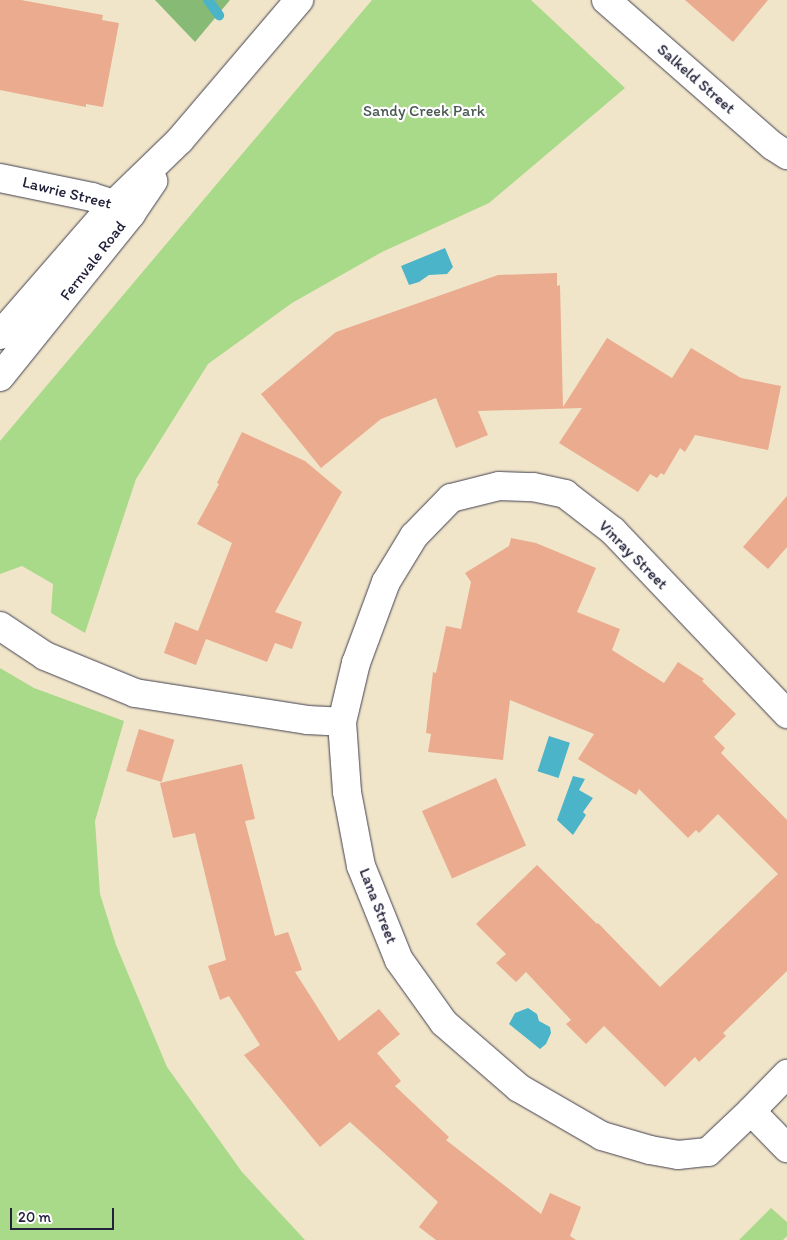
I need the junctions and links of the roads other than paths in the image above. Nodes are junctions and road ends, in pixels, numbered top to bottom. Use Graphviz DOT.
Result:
graph roads {
  1 [pos="299,0"];
  2 [pos="606,0"];
  3 [pos="787,156"];
  4 [pos="0,178"];
  5 [pos="123,209"];
  6 [pos="0,335"];
  7 [pos="0,377"];
  8 [pos="0,626"];
  9 [pos="787,714"];
  10 [pos="342,722"];
  11 [pos="787,1074"];
  12 [pos="751,1111"];
  13 [pos="787,1148"];
  1 -- 5 [label="street, Fernvale Road"];
  2 -- 3 [label="street, Salkeld Street"];
  4 -- 5 [label="street, Lawrie Street"];
  5 -- 6 [label="street, Fernvale Road"];
  5 -- 7 [label="street, Fernvale Road"];
  8 -- 10 [label="street"];
  9 -- 10 [label="street, Vinray Street"];
  10 -- 12 [label="street, Lana Street"];
  11 -- 12 [label="street"];
  12 -- 13 [label="street"];
}
